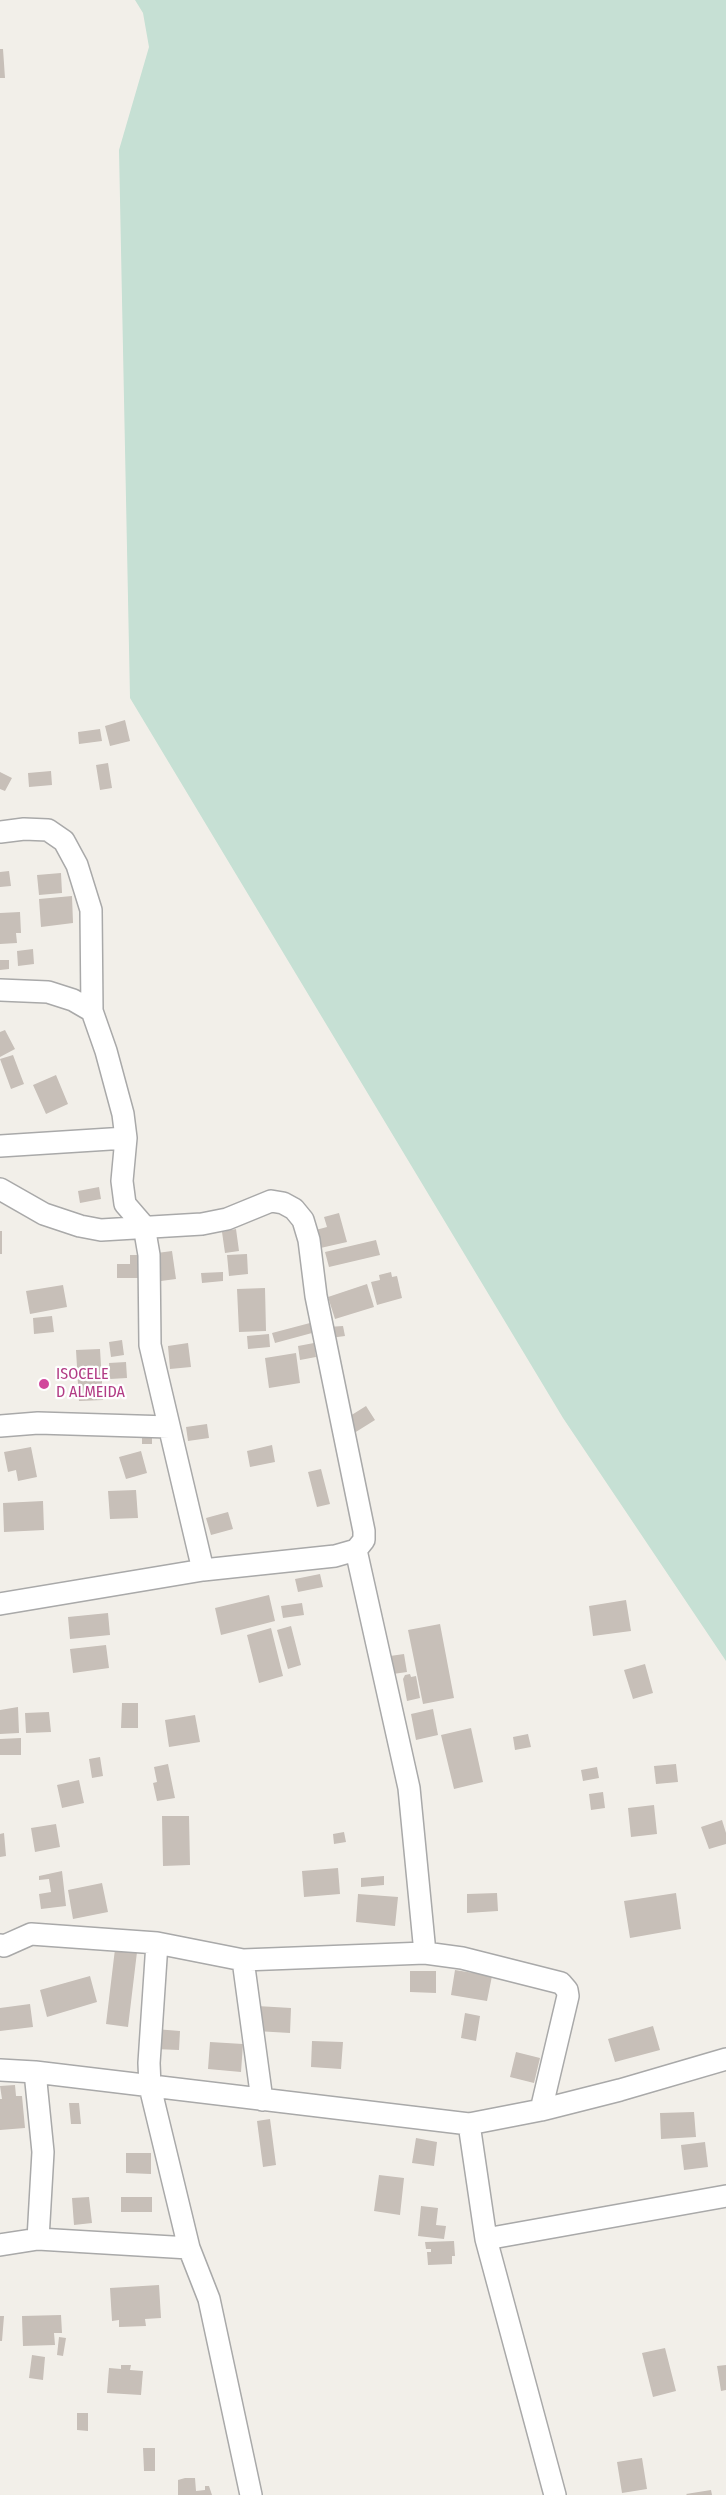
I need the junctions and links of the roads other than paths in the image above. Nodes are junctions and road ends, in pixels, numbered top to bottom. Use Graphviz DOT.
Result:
graph roads {
  1 [pos="0,832"];
  2 [pos="0,990"];
  3 [pos="92,1011"];
  4 [pos="126,1138"];
  5 [pos="0,1146"];
  6 [pos="0,1189"];
  7 [pos="144,1226"];
  8 [pos="0,1426"];
  9 [pos="169,1427"];
  10 [pos="356,1550"];
  11 [pos="203,1570"];
  12 [pos="0,1604"];
  13 [pos="157,1943"];
  14 [pos="0,1945"];
  15 [pos="424,1953"];
  16 [pos="243,1960"];
  17 [pos="726,2059"];
  18 [pos="0,2070"];
  19 [pos="36,2072"];
  20 [pos="150,2087"];
  21 [pos="262,2100"];
  22 [pos="541,2110"];
  23 [pos="468,2124"];
  24 [pos="726,2196"];
  25 [pos="38,2239"];
  26 [pos="486,2239"];
  27 [pos="0,2245"];
  28 [pos="189,2248"];
  29 [pos="251,2495"];
  30 [pos="555,2495"];
  1 -- 3 [label="street"];
  2 -- 3 [label="street"];
  3 -- 4 [label="street"];
  4 -- 5 [label="street"];
  4 -- 7 [label="street"];
  6 -- 7 [label="street"];
  7 -- 9 [label="street"];
  7 -- 10 [label="street"];
  8 -- 9 [label="street"];
  9 -- 11 [label="street"];
  10 -- 11 [label="street"];
  10 -- 15 [label="street"];
  11 -- 12 [label="street"];
  13 -- 14 [label="street"];
  13 -- 16 [label="street"];
  13 -- 20 [label="street"];
  15 -- 16 [label="street"];
  15 -- 22 [label="street"];
  16 -- 21 [label="street"];
  17 -- 22 [label="street"];
  18 -- 19 [label="street"];
  19 -- 20 [label="street"];
  19 -- 25 [label="street"];
  20 -- 21 [label="street"];
  20 -- 28 [label="street"];
  21 -- 23 [label="street"];
  22 -- 23 [label="street"];
  23 -- 26 [label="street"];
  24 -- 26 [label="street"];
  25 -- 27 [label="street"];
  25 -- 28 [label="street"];
  26 -- 30 [label="street"];
  28 -- 29 [label="street"];
}
